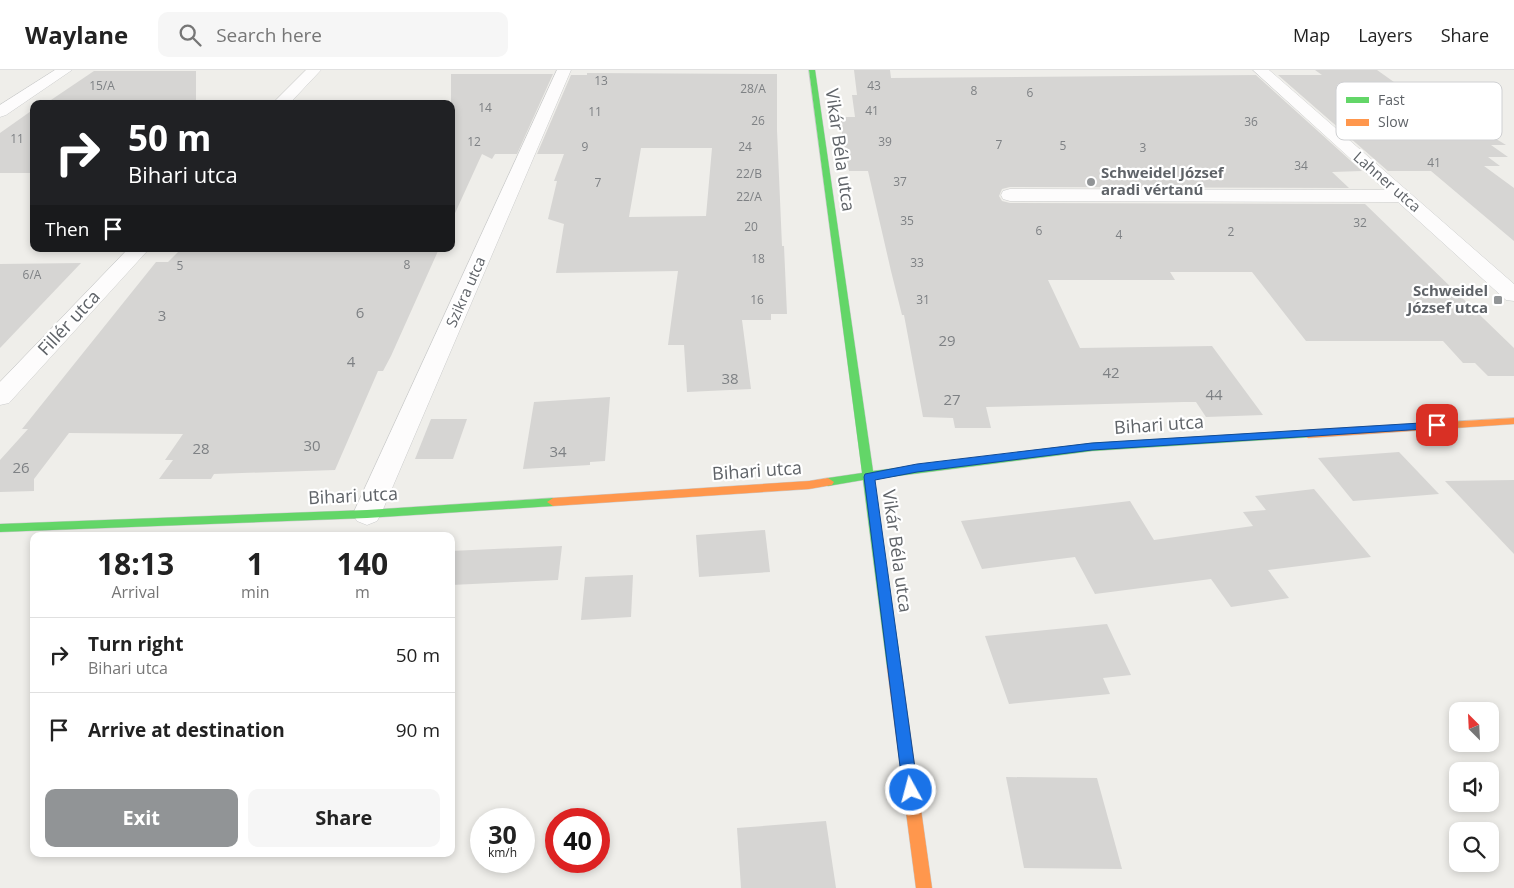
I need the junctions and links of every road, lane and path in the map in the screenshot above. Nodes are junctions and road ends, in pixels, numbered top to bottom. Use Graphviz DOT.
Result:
graph roads {
  1 [pos="64,70"];
  2 [pos="314,70"];
  3 [pos="564,70"];
  4 [pos="812,70"];
  5 [pos="1260,70"];
  6 [pos="284,100"];
  7 [pos="0,112"];
  8 [pos="1336,137"];
  9 [pos="1339,140"];
  10 [pos="1010,195"];
  11 [pos="1403,196"];
  12 [pos="136,252"];
  13 [pos="1514,295"];
  14 [pos="0,397"];
  15 [pos="1514,421"];
  16 [pos="869,477"];
  17 [pos="367,514"];
  18 [pos="0,528"];
  19 [pos="924,888"];
  1 -- 7 [label="street"];
  2 -- 6 [label="street"];
  3 -- 17 [label="street, Szikra utca"];
  4 -- 16 [label="street, Vikár Béla utca"];
  5 -- 8 [label="street, Lahner utca"];
  9 -- 11 [label="street, Lahner utca"];
  10 -- 11 [label="street"];
  11 -- 13 [label="street, Lahner utca"];
  12 -- 14 [label="street, Fillér utca"];
  15 -- 16 [label="street, Bihari utca"];
  16 -- 17 [label="street, Bihari utca"];
  16 -- 19 [label="street, Vikár Béla utca"];
  17 -- 18 [label="street, Bihari utca"];
}
